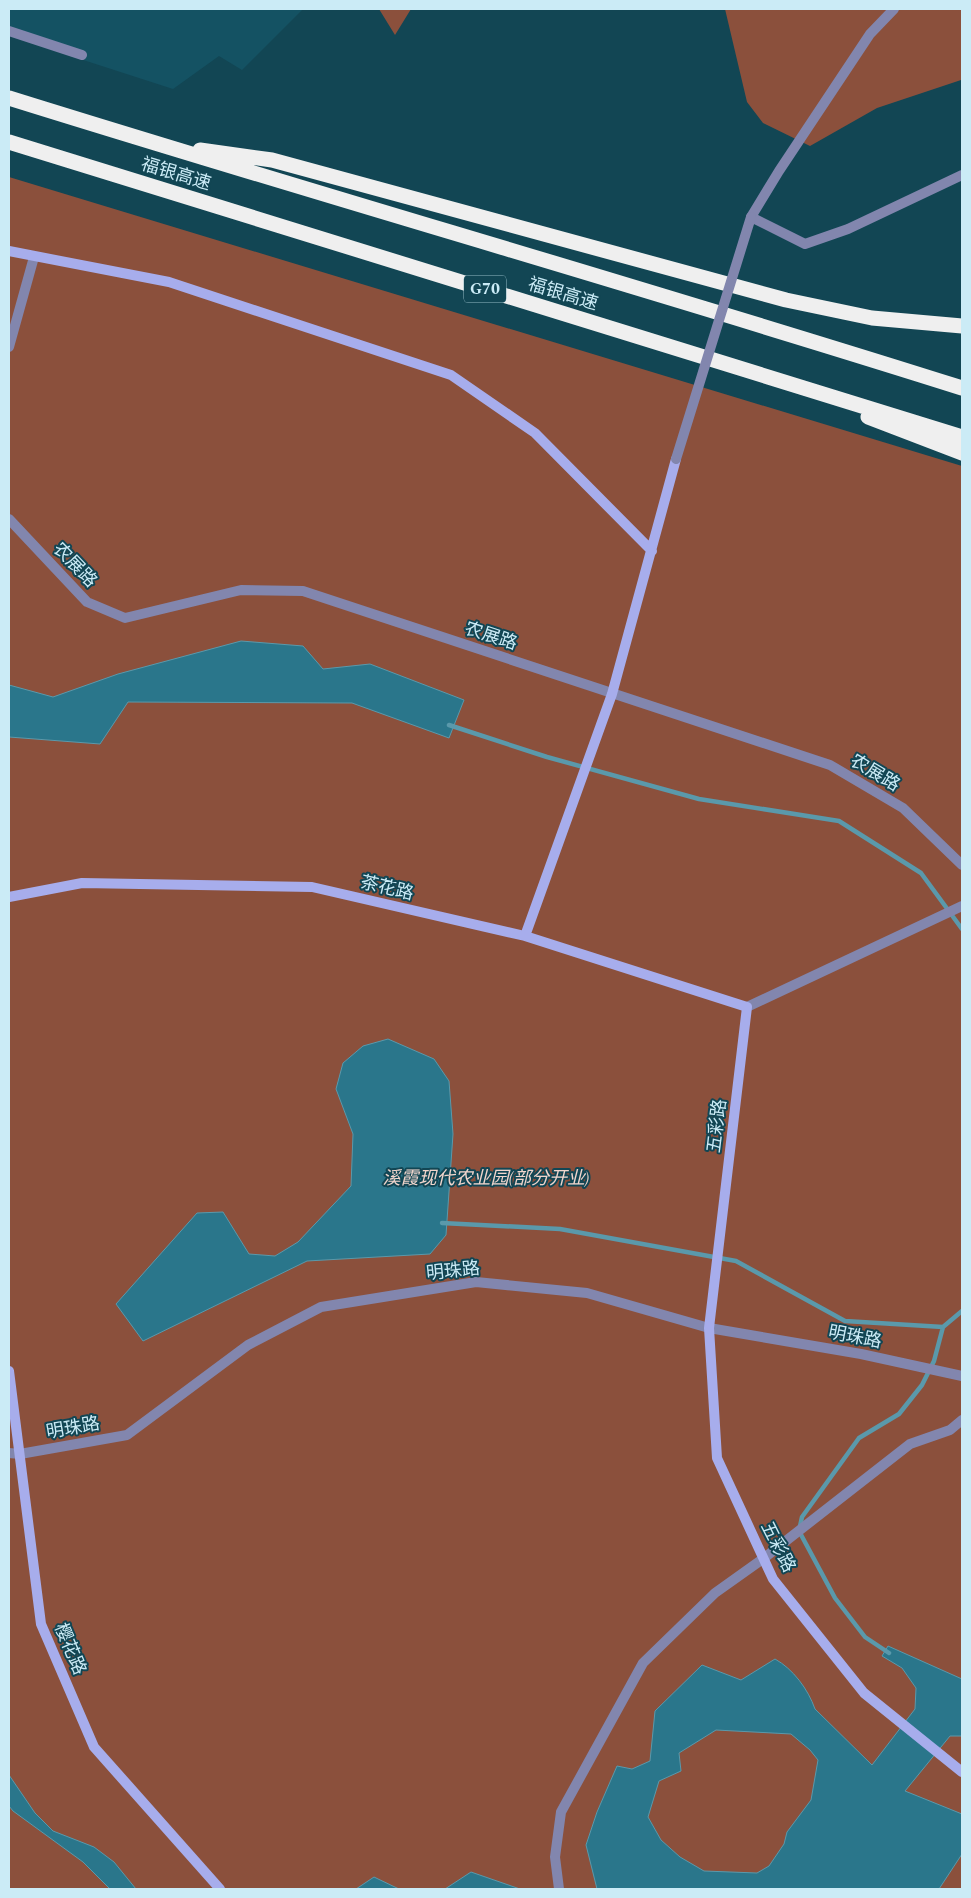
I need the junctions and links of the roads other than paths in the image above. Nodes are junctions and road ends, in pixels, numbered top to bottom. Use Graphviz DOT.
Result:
graph roads {
  1 [pos="894,9"];
  2 [pos="9,31"];
  3 [pos="82,55"];
  4 [pos="9,98"];
  5 [pos="9,142"];
  6 [pos="151,143"];
  7 [pos="962,175"];
  8 [pos="751,217"];
  9 [pos="9,251"];
  10 [pos="34,257"];
  11 [pos="962,326"];
  12 [pos="9,346"];
  13 [pos="743,369"];
  14 [pos="962,388"];
  15 [pos="962,436"];
  16 [pos="962,453"];
  17 [pos="9,519"];
  18 [pos="652,551"];
  19 [pos="612,694"];
  20 [pos="962,865"];
  21 [pos="9,897"];
  22 [pos="960,907"];
  23 [pos="525,936"];
  24 [pos="747,1007"];
  25 [pos="709,1328"];
  26 [pos="9,1371"];
  27 [pos="962,1376"];
  28 [pos="962,1420"];
  29 [pos="9,1453"];
  30 [pos="20,1454"];
  31 [pos="764,1558"];
  32 [pos="962,1772"];
  33 [pos="220,1889"];
  34 [pos="559,1889"];
  1 -- 8 [label="street"];
  2 -- 3 [label="street"];
  4 -- 6 [label="highway, 福银高速 / G70"];
  5 -- 13 [label="highway, 福银高速 / G70"];
  6 -- 11 [label="highway"];
  6 -- 14 [label="highway, 福银高速 / G70"];
  7 -- 8 [label="street"];
  8 -- 18 [label="street, bridge"];
  9 -- 10 [label="street"];
  10 -- 12 [label="street"];
  10 -- 18 [label="street"];
  13 -- 15 [label="highway, 福银高速 / G70"];
  13 -- 16 [label="highway"];
  17 -- 19 [label="street, 农展路"];
  18 -- 19 [label="street"];
  19 -- 20 [label="street, 农展路"];
  19 -- 23 [label="street"];
  21 -- 23 [label="street, 茶花路"];
  22 -- 24 [label="street"];
  23 -- 24 [label="street, 茶花路"];
  24 -- 25 [label="street, 五彩路"];
  25 -- 27 [label="street, 明珠路"];
  25 -- 30 [label="street, 明珠路"];
  25 -- 31 [label="street, 五彩路"];
  26 -- 30 [label="street, 樱花路"];
  28 -- 31 [label="street"];
  29 -- 30 [label="street, 明珠路"];
  30 -- 33 [label="street, 樱花路"];
  31 -- 32 [label="street, 五彩路"];
  31 -- 34 [label="street"];
}
